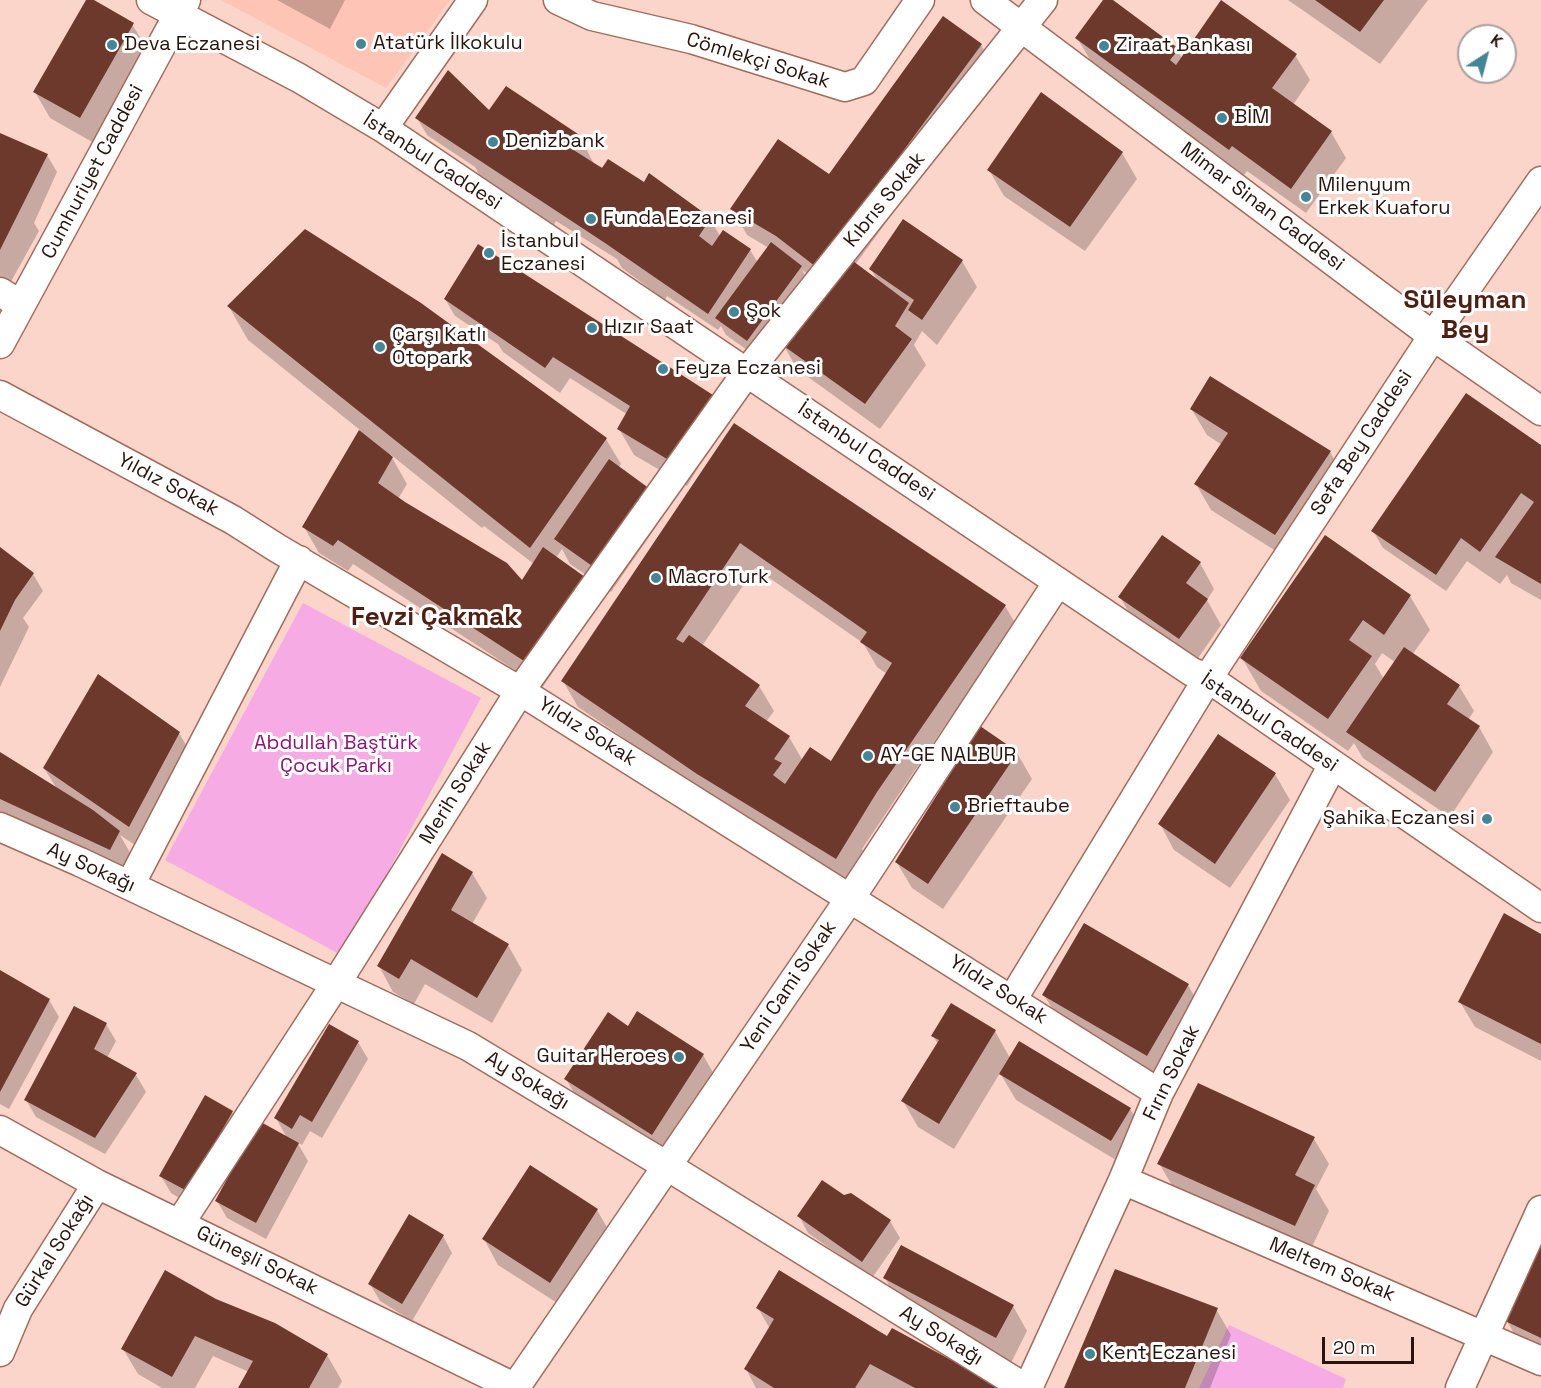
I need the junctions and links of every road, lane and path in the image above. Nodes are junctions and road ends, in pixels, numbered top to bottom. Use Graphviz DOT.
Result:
graph roads {
  1 [pos="151,0"];
  2 [pos="472,0"];
  3 [pos="558,0"];
  4 [pos="920,0"];
  5 [pos="985,0"];
  6 [pos="1043,0"];
  7 [pos="182,8"];
  8 [pos="1023,27"];
  9 [pos="383,128"];
  10 [pos="1541,181"];
  11 [pos="11,299"];
  12 [pos="1433,336"];
  13 [pos="0,344"];
  14 [pos="747,372"];
  15 [pos="0,395"];
  16 [pos="1541,411"];
  17 [pos="298,560"];
  18 [pos="1058,582"];
  19 [pos="1208,678"];
  20 [pos="520,691"];
  21 [pos="1332,766"];
  22 [pos="0,827"];
  23 [pos="130,885"];
  24 [pos="851,897"];
  25 [pos="1541,908"];
  26 [pos="337,982"];
  27 [pos="1012,999"];
  28 [pos="1159,1093"];
  29 [pos="0,1130"];
  30 [pos="667,1166"];
  31 [pos="1124,1179"];
  32 [pos="97,1184"];
  33 [pos="1541,1210"];
  34 [pos="180,1223"];
  35 [pos="1483,1335"];
  36 [pos="0,1352"];
  37 [pos="1541,1361"];
  38 [pos="516,1388"];
  39 [pos="1027,1388"];
  40 [pos="1460,1388"];
  1 -- 7 [label="street, İstanbul Caddesi"];
  2 -- 9 [label="street"];
  3 -- 4 [label="street, Cömlekçi Sokak"];
  5 -- 8 [label="street, Mimar Sinan Caddesi"];
  6 -- 8 [label="street, Kıbrıs Sokak"];
  7 -- 9 [label="street, İstanbul Caddesi"];
  7 -- 11 [label="street, Cumhuriyet Caddesi"];
  8 -- 12 [label="street, Mimar Sinan Caddesi"];
  8 -- 14 [label="street, Kıbrıs Sokak"];
  9 -- 14 [label="street, İstanbul Caddesi"];
  10 -- 12 [label="street, Sefa Bey Caddesi"];
  11 -- 13 [label="street, Cumhuriyet Caddesi"];
  12 -- 16 [label="street, Mimar Sinan Caddesi"];
  12 -- 19 [label="street, Sefa Bey Caddesi"];
  14 -- 18 [label="street, İstanbul Caddesi"];
  14 -- 20 [label="street, Merih Sokak"];
  15 -- 17 [label="street, Yıldız Sokak"];
  17 -- 20 [label="street, Yıldız Sokak"];
  17 -- 23 [label="street"];
  18 -- 19 [label="street, İstanbul Caddesi"];
  18 -- 24 [label="street, Yeni Cami Sokak"];
  19 -- 21 [label="street, İstanbul Caddesi"];
  19 -- 27 [label="street, Sefa Bey Caddesi"];
  20 -- 24 [label="street, Yıldız Sokak"];
  20 -- 26 [label="street, Merih Sokak"];
  21 -- 25 [label="street, İstanbul Caddesi"];
  21 -- 28 [label="street, Fırın Sokak"];
  22 -- 23 [label="street, Ay Sokağı"];
  23 -- 26 [label="street, Ay Sokağı"];
  24 -- 27 [label="street, Yıldız Sokak"];
  24 -- 30 [label="street, Yeni Cami Sokak"];
  26 -- 30 [label="street, Ay Sokağı"];
  26 -- 34 [label="street, Merih Sokak"];
  27 -- 28 [label="street, Yıldız Sokak"];
  28 -- 31 [label="street, Fırın Sokak"];
  29 -- 32 [label="street, Güneşli Sokak"];
  30 -- 38 [label="street, Yeni Cami Sokak"];
  30 -- 39 [label="street, Ay Sokağı"];
  31 -- 35 [label="street, Meltem Sokak"];
  31 -- 39 [label="street, Fırın Sokak"];
  32 -- 34 [label="street, Güneşli Sokak"];
  32 -- 36 [label="street, Gürkal Sokağı"];
  33 -- 35 [label="street"];
  34 -- 38 [label="street, Güneşli Sokak"];
  35 -- 37 [label="street, Meltem Sokak"];
  35 -- 40 [label="street"];
}
